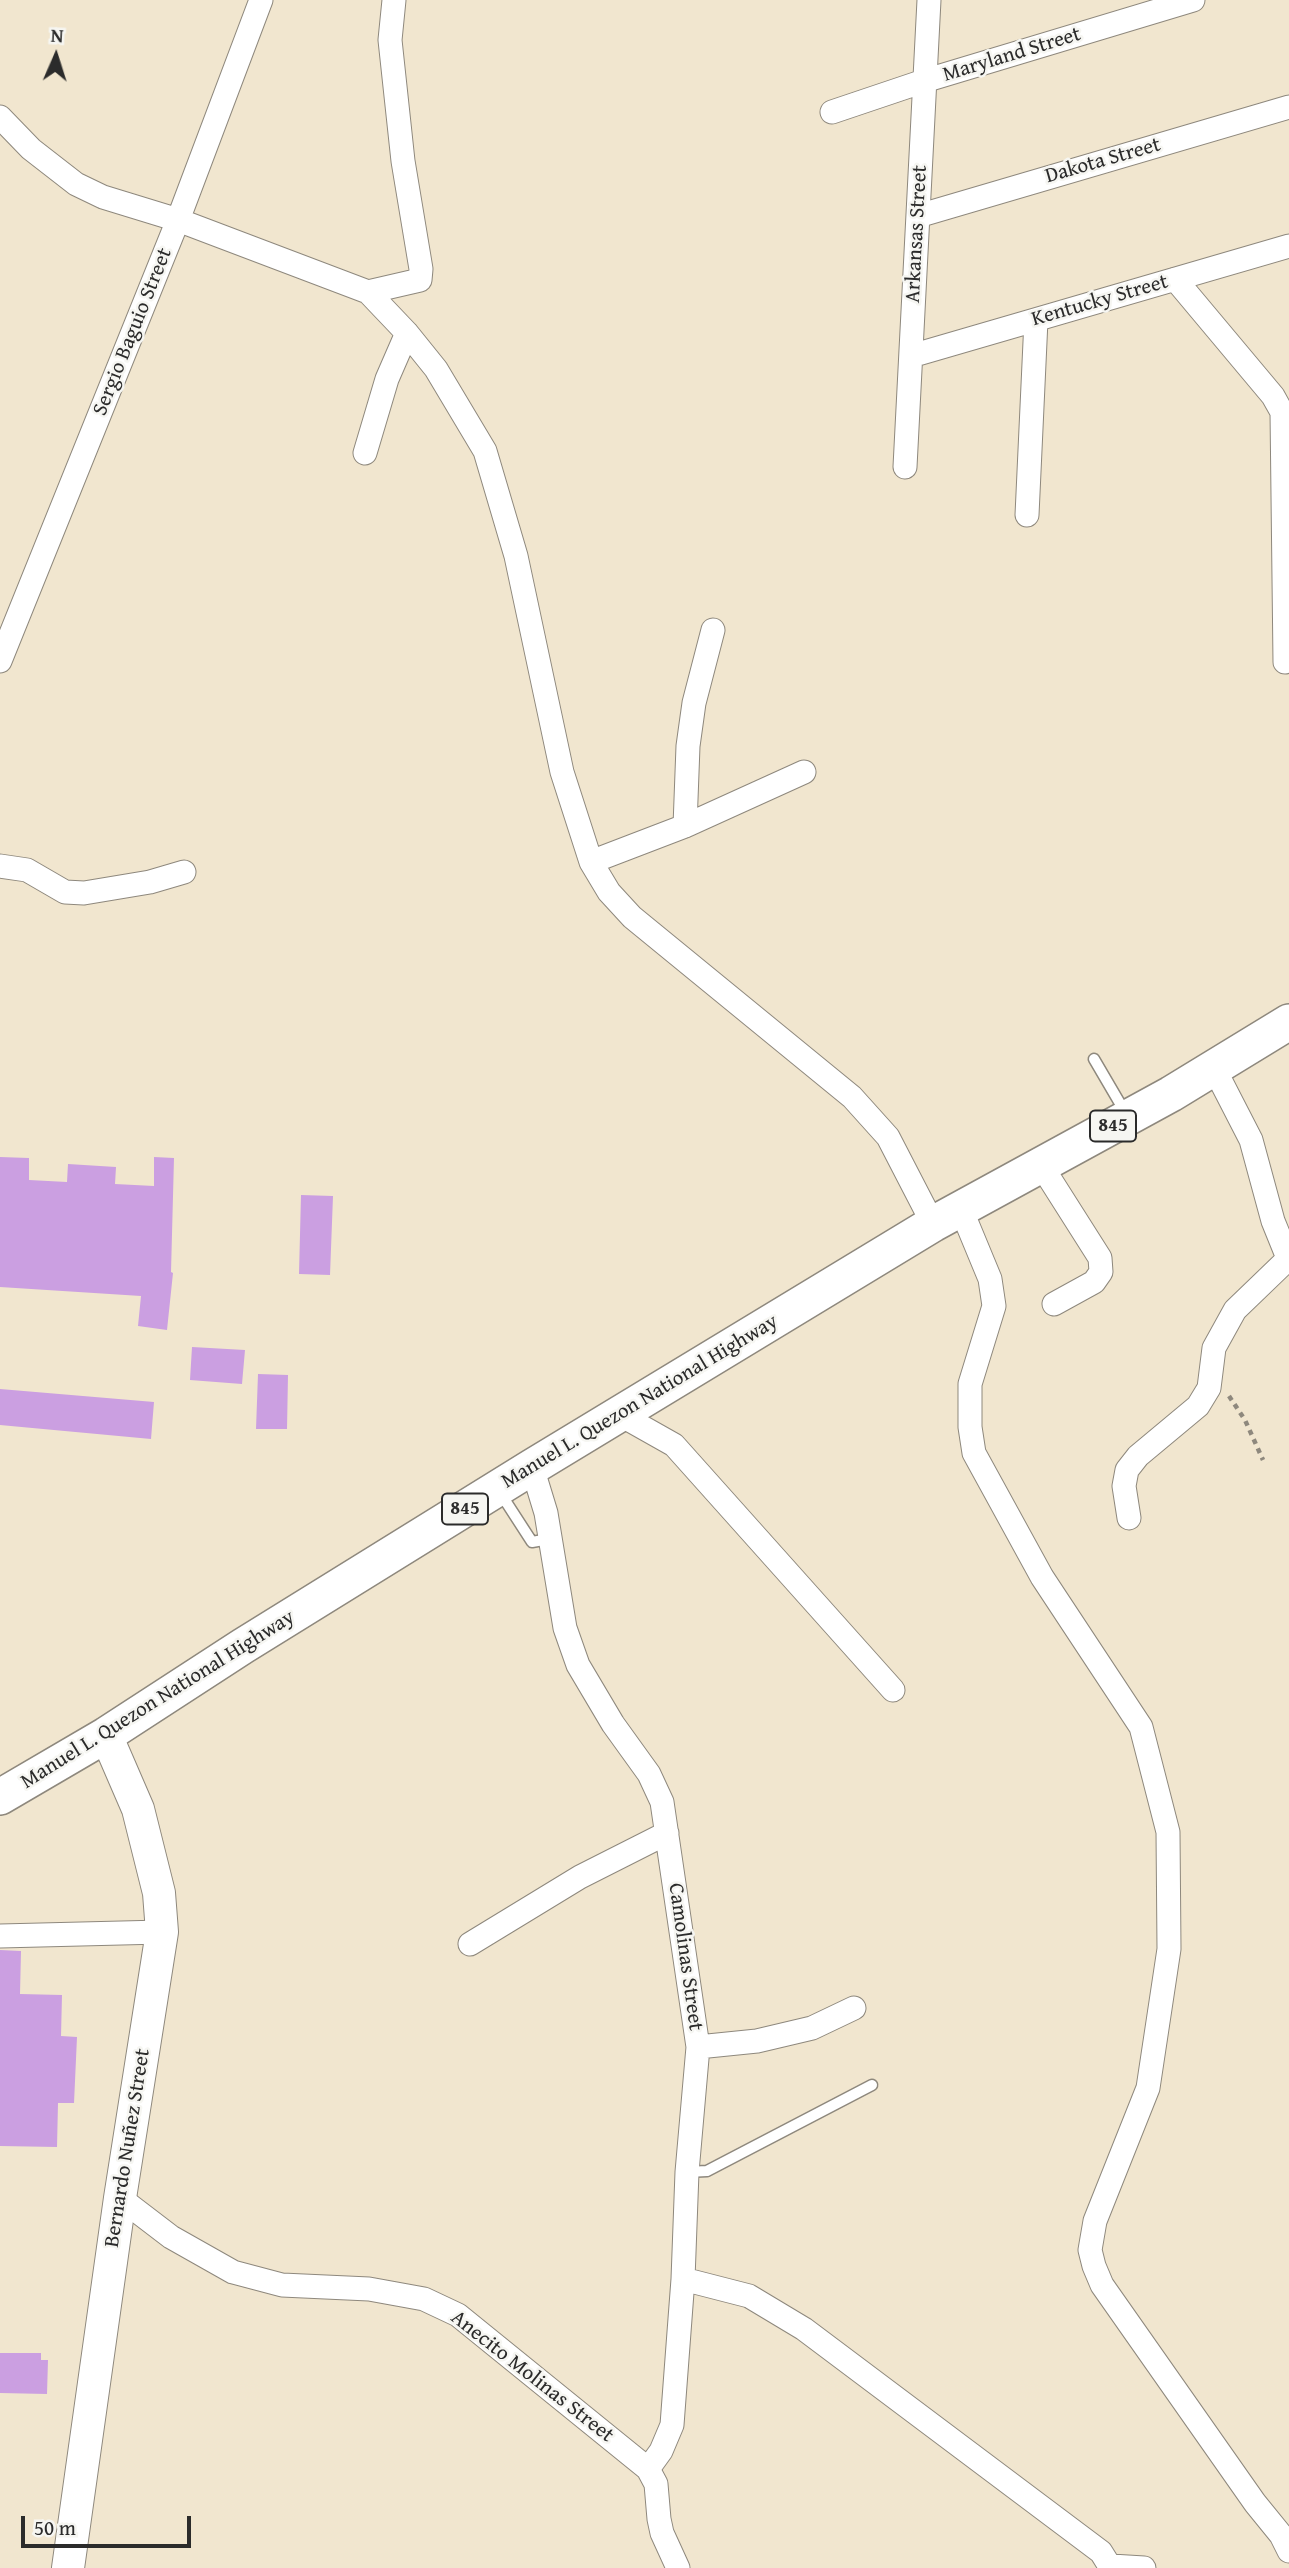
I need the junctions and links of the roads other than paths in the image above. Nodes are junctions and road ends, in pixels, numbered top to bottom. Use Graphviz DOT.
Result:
graph roads {
  1 [pos="261,0"];
  2 [pos="394,0"];
  3 [pos="929,0"];
  4 [pos="1193,0"];
  5 [pos="924,81"];
  6 [pos="1289,107"];
  7 [pos="832,112"];
  8 [pos="0,117"];
  9 [pos="918,216"];
  10 [pos="178,220"];
  11 [pos="1289,246"];
  12 [pos="1175,279"];
  13 [pos="368,292"];
  14 [pos="1036,320"];
  15 [pos="407,333"];
  16 [pos="911,355"];
  17 [pos="365,453"];
  18 [pos="905,467"];
  19 [pos="1027,515"];
  20 [pos="1286,575"];
  21 [pos="713,630"];
  22 [pos="0,661"];
  23 [pos="1285,662"];
  24 [pos="804,772"];
  25 [pos="684,826"];
  26 [pos="591,862"];
  27 [pos="0,866"];
  28 [pos="184,872"];
  29 [pos="1289,1022"];
  30 [pos="1094,1059"];
  31 [pos="1214,1068"];
  32 [pos="1129,1118"];
  33 [pos="1041,1165"];
  34 [pos="947,1217"];
  35 [pos="1289,1258"];
  36 [pos="1054,1304"];
  37 [pos="619,1415"];
  38 [pos="532,1467"];
  39 [pos="497,1489"];
  40 [pos="1129,1518"];
  41 [pos="549,1539"];
  42 [pos="893,1690"];
  43 [pos="106,1735"];
  44 [pos="0,1797"];
  45 [pos="667,1833"];
  46 [pos="162,1932"];
  47 [pos="0,1936"];
  48 [pos="470,1944"];
  49 [pos="854,2008"];
  50 [pos="698,2047"];
  51 [pos="872,2085"];
  52 [pos="687,2172"];
  53 [pos="120,2198"];
  54 [pos="683,2279"];
  55 [pos="648,2469"];
  56 [pos="1289,2551"];
  57 [pos="1111,2567"];
  58 [pos="68,2568"];
  59 [pos="678,2568"];
  60 [pos="1144,2568"];
  1 -- 10 [label="street, Sergio Baguio Street"];
  2 -- 13 [label="street"];
  3 -- 5 [label="street, Arkansas Street"];
  4 -- 5 [label="street, Maryland Street"];
  5 -- 7 [label="street, Maryland Street"];
  5 -- 9 [label="street, Arkansas Street"];
  6 -- 9 [label="street, Dakota Street"];
  8 -- 10 [label="street"];
  9 -- 16 [label="street, Arkansas Street"];
  10 -- 13 [label="street"];
  10 -- 22 [label="street, Sergio Baguio Street"];
  11 -- 12 [label="street, Kentucky Street"];
  12 -- 14 [label="street, Kentucky Street"];
  12 -- 20 [label="street"];
  13 -- 15 [label="street"];
  14 -- 16 [label="street, Kentucky Street"];
  14 -- 19 [label="street"];
  15 -- 17 [label="street"];
  15 -- 26 [label="street"];
  16 -- 18 [label="street, Arkansas Street"];
  20 -- 23 [label="street"];
  21 -- 25 [label="street"];
  24 -- 25 [label="street"];
  25 -- 26 [label="street"];
  26 -- 34 [label="street"];
  27 -- 28 [label="street"];
  29 -- 31 [label="main road, Manuel L. Quezon National Highway / 845"];
  30 -- 32 [label="lane"];
  31 -- 32 [label="main road, Manuel L. Quezon National Highway / 845"];
  31 -- 35 [label="street"];
  32 -- 33 [label="main road, Manuel L. Quezon National Highway / 845"];
  33 -- 34 [label="main road, Manuel L. Quezon National Highway / 845"];
  33 -- 36 [label="street"];
  34 -- 37 [label="main road, Manuel L. Quezon National Highway / 845"];
  34 -- 56 [label="street"];
  35 -- 40 [label="street"];
  37 -- 38 [label="main road, Manuel L. Quezon National Highway / 845"];
  37 -- 42 [label="street"];
  38 -- 39 [label="main road, Manuel L. Quezon National Highway / 845"];
  38 -- 41 [label="street, Camolinas Street"];
  39 -- 41 [label="lane"];
  39 -- 43 [label="main road, Manuel L. Quezon National Highway / 845"];
  41 -- 45 [label="street, Camolinas Street"];
  43 -- 44 [label="main road, Manuel L. Quezon National Highway / 845"];
  43 -- 46 [label="street, Bernardo Nuñez Street"];
  45 -- 48 [label="street"];
  45 -- 50 [label="street, Camolinas Street"];
  46 -- 47 [label="street"];
  46 -- 53 [label="street, Bernardo Nuñez Street"];
  49 -- 50 [label="street"];
  50 -- 52 [label="street, Camolinas Street"];
  51 -- 52 [label="lane"];
  52 -- 54 [label="street, Camolinas Street"];
  53 -- 55 [label="street, Anecito Molinas Street"];
  53 -- 58 [label="street, Bernardo Nuñez Street"];
  54 -- 55 [label="street, Camolinas Street"];
  54 -- 57 [label="street"];
  55 -- 59 [label="street"];
  57 -- 60 [label="street"];
}
